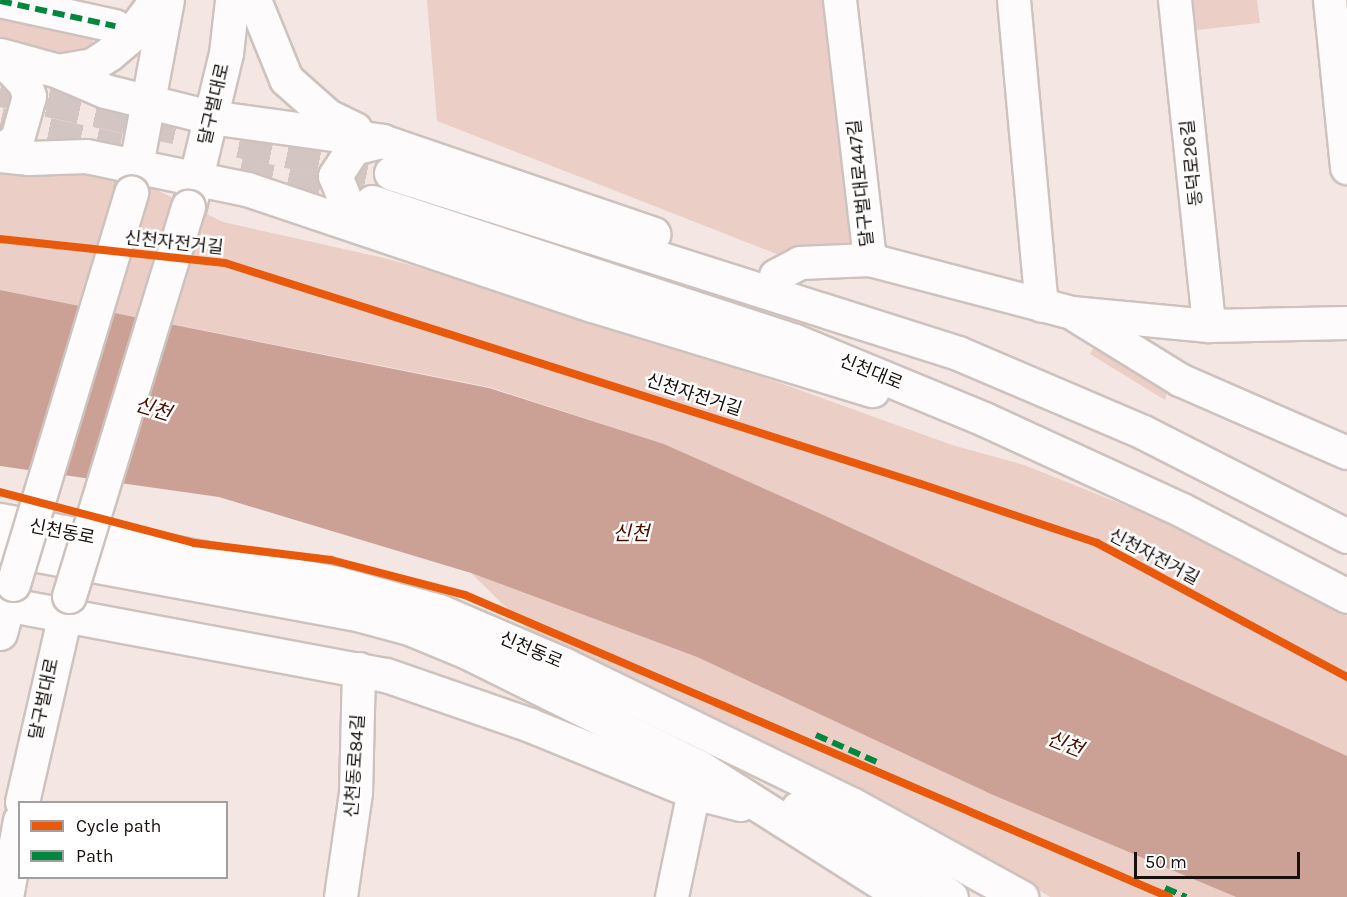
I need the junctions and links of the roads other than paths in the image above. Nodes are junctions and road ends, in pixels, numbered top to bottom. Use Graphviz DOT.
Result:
graph roads {
  1 [pos="156,0"];
  2 [pos="167,0"];
  3 [pos="232,0"];
  4 [pos="254,0"];
  5 [pos="840,0"];
  6 [pos="1014,0"];
  7 [pos="1175,0"];
  8 [pos="1330,0"];
  9 [pos="10,1"];
  10 [pos="116,26"];
  11 [pos="0,56"];
  12 [pos="58,71"];
  13 [pos="150,102"];
  14 [pos="210,117"];
  15 [pos="382,141"];
  16 [pos="0,153"];
  17 [pos="1347,168"];
  18 [pos="390,173"];
  19 [pos="133,180"];
  20 [pos="192,194"];
  21 [pos="372,202"];
  22 [pos="388,236"];
  23 [pos="870,260"];
  24 [pos="776,276"];
  25 [pos="1057,309"];
  26 [pos="1347,323"];
  27 [pos="1209,326"];
  28 [pos="957,353"];
  29 [pos="984,418"];
  30 [pos="1347,453"];
  31 [pos="0,520"];
  32 [pos="1347,536"];
  33 [pos="0,548"];
  34 [pos="1347,596"];
  35 [pos="5,606"];
  36 [pos="66,606"];
  37 [pos="409,628"];
  38 [pos="372,672"];
  39 [pos="697,780"];
  40 [pos="22,801"];
  41 [pos="18,831"];
  42 [pos="6,897"];
  43 [pos="341,897"];
  44 [pos="672,897"];
  45 [pos="904,897"];
  46 [pos="951,897"];
  47 [pos="1021,897"];
  1 -- 12 [label="main road"];
  2 -- 13 [label="main road"];
  3 -- 14 [label="main road, 달구벌대로"];
  4 -- 15 [label="main road"];
  5 -- 23 [label="street, 달구벌대로447길"];
  6 -- 25 [label="street"];
  7 -- 27 [label="street, 동덕로26길"];
  8 -- 17 [label="street"];
  9 -- 10 [label="street"];
  11 -- 12 [label="main road"];
  11 -- 16 [label="main road"];
  12 -- 13 [label="main road"];
  13 -- 14 [label="main road"];
  13 -- 19 [label="main road"];
  14 -- 15 [label="main road"];
  14 -- 20 [label="main road, 달구벌대로"];
  15 -- 22 [label="main road"];
  15 -- 24 [label="main road"];
  16 -- 19 [label="main road"];
  18 -- 28 [label="main road"];
  19 -- 20 [label="main road"];
  19 -- 35 [label="main road, bridge"];
  20 -- 22 [label="main road"];
  20 -- 36 [label="main road, 달구벌대로, bridge"];
  21 -- 29 [label="main road, 신천대로"];
  22 -- 29 [label="main road"];
  23 -- 24 [label="street"];
  23 -- 25 [label="street, 달구벌대로447길"];
  24 -- 28 [label="main road"];
  25 -- 27 [label="street, 달구벌대로447길"];
  25 -- 30 [label="street"];
  26 -- 27 [label="street, 달구벌대로447길"];
  28 -- 32 [label="main road"];
  29 -- 34 [label="main road, 신천대로"];
  31 -- 47 [label="main road, 신천동로"];
  33 -- 37 [label="main road, 신천동로"];
  35 -- 36 [label="main road"];
  36 -- 38 [label="main road"];
  36 -- 40 [label="main road, 달구벌대로"];
  37 -- 38 [label="main road"];
  37 -- 39 [label="main road, 신천동로"];
  38 -- 39 [label="main road"];
  38 -- 43 [label="street, 신천동로84길"];
  39 -- 44 [label="street"];
  39 -- 45 [label="main road, 신천동로"];
  39 -- 46 [label="main road"];
  41 -- 42 [label="main road"];
}
